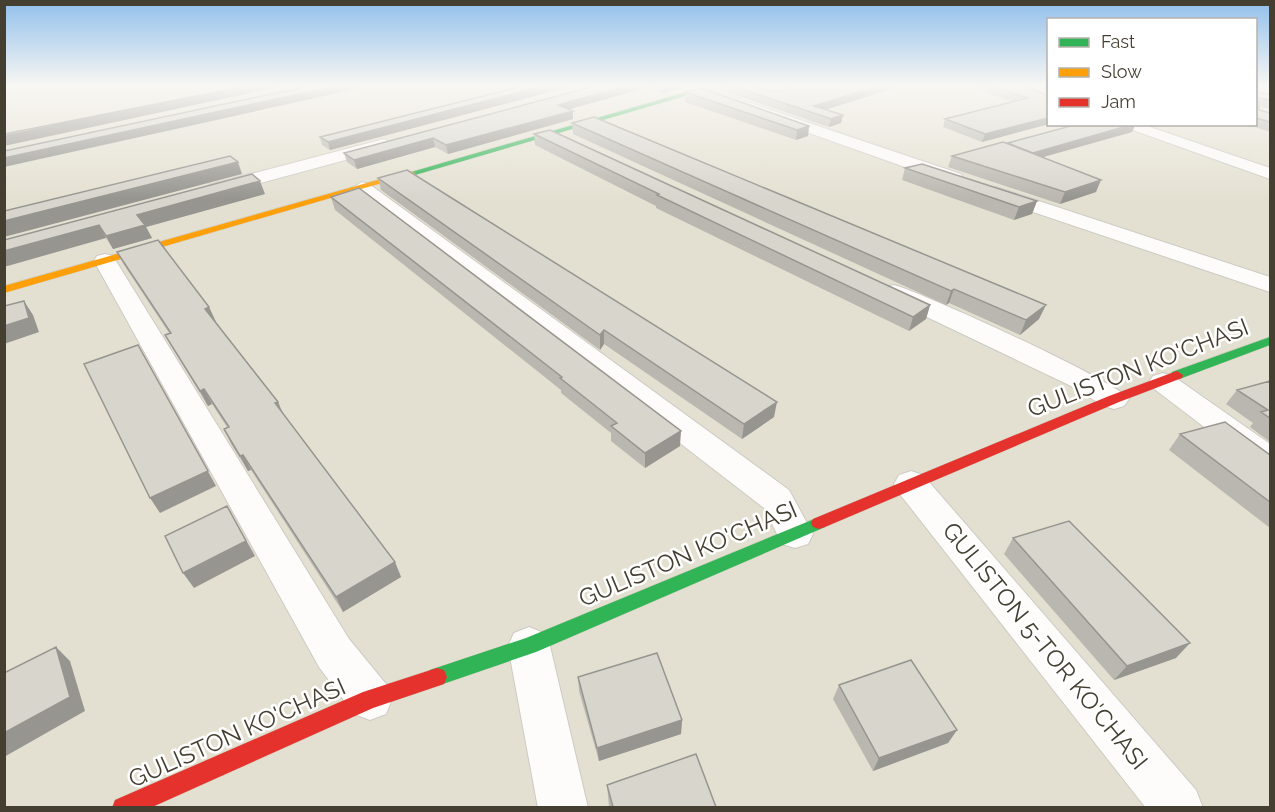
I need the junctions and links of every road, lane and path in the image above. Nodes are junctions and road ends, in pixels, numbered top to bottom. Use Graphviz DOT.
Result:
graph roads {
  1 [pos="588,123"];
  2 [pos="794,123"];
  3 [pos="1130,126"];
  4 [pos="554,133"];
  5 [pos="396,141"];
  6 [pos="586,148"];
  7 [pos="954,158"];
  8 [pos="920,167"];
  9 [pos="1270,174"];
  10 [pos="362,188"];
  11 [pos="200,193"];
  12 [pos="105,261"];
  13 [pos="876,284"];
  14 [pos="1270,285"];
  15 [pos="4,290"];
  16 [pos="1270,341"];
  17 [pos="1163,382"];
  18 [pos="1114,399"];
  19 [pos="1270,460"];
  20 [pos="911,483"];
  21 [pos="795,534"];
  22 [pos="529,646"];
  23 [pos="370,699"];
  24 [pos="123,807"];
  25 [pos="563,807"];
  26 [pos="1178,807"];
  1 -- 4 [label="street"];
  2 -- 8 [label="street"];
  3 -- 9 [label="street"];
  4 -- 6 [label="street"];
  4 -- 10 [label="street"];
  5 -- 11 [label="street"];
  7 -- 8 [label="street"];
  8 -- 14 [label="street"];
  10 -- 12 [label="street"];
  10 -- 21 [label="street"];
  12 -- 15 [label="street"];
  12 -- 23 [label="street"];
  13 -- 18 [label="street"];
  16 -- 17 [label="street, GULISTON KO'CHASI"];
  17 -- 18 [label="street, GULISTON KO'CHASI"];
  17 -- 19 [label="street"];
  18 -- 20 [label="street, GULISTON KO'CHASI"];
  20 -- 21 [label="street, GULISTON KO'CHASI"];
  20 -- 26 [label="street, GULISTON 5-TOR KO'CHASI"];
  21 -- 22 [label="street, GULISTON KO'CHASI"];
  22 -- 23 [label="street, GULISTON KO'CHASI"];
  22 -- 25 [label="street"];
  23 -- 24 [label="street, GULISTON KO'CHASI"];
}
